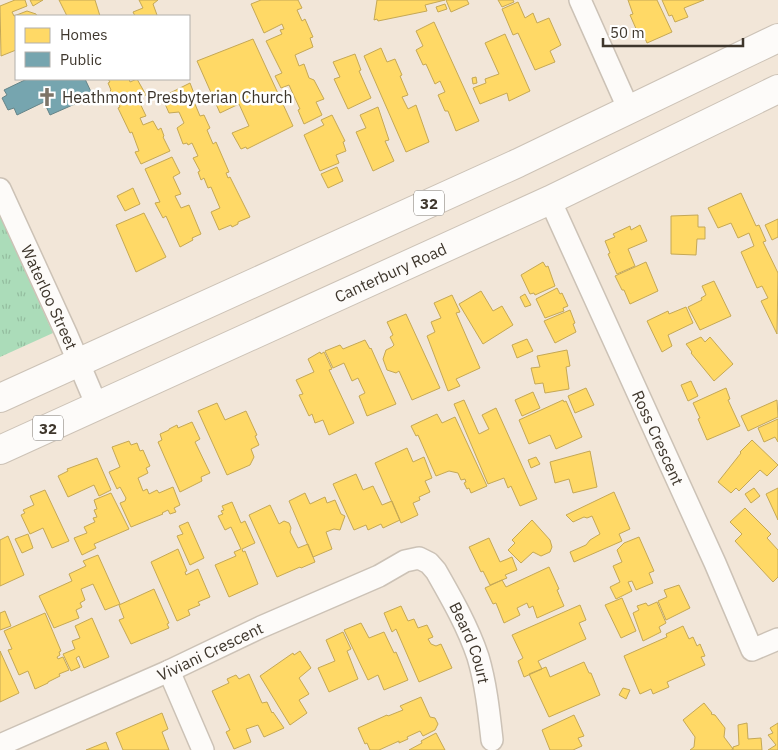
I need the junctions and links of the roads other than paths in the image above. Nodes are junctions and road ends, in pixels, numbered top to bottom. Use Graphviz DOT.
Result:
graph roads {
  1 [pos="580,0"];
  2 [pos="778,38"];
  3 [pos="778,89"];
  4 [pos="629,110"];
  5 [pos="0,189"];
  6 [pos="550,200"];
  7 [pos="78,363"];
  8 [pos="0,398"];
  9 [pos="97,406"];
  10 [pos="0,450"];
  11 [pos="419,558"];
  12 [pos="778,639"];
  13 [pos="168,671"];
  14 [pos="492,740"];
  15 [pos="0,746"];
  16 [pos="203,750"];
  1 -- 4 [label="street"];
  2 -- 4 [label="main road, 32"];
  3 -- 6 [label="main road, Canterbury Road / 32"];
  4 -- 7 [label="main road, 32"];
  5 -- 7 [label="street, Waterloo Street"];
  6 -- 9 [label="main road, Canterbury Road / 32"];
  6 -- 12 [label="street, Ross Crescent"];
  7 -- 8 [label="main road, 32"];
  7 -- 9 [label="street, Waterloo Street"];
  9 -- 10 [label="main road, Canterbury Road / 32"];
  11 -- 13 [label="street, Viviani Crescent"];
  11 -- 14 [label="street, Beard Court"];
  13 -- 15 [label="street, Viviani Crescent"];
  13 -- 16 [label="street"];
}
